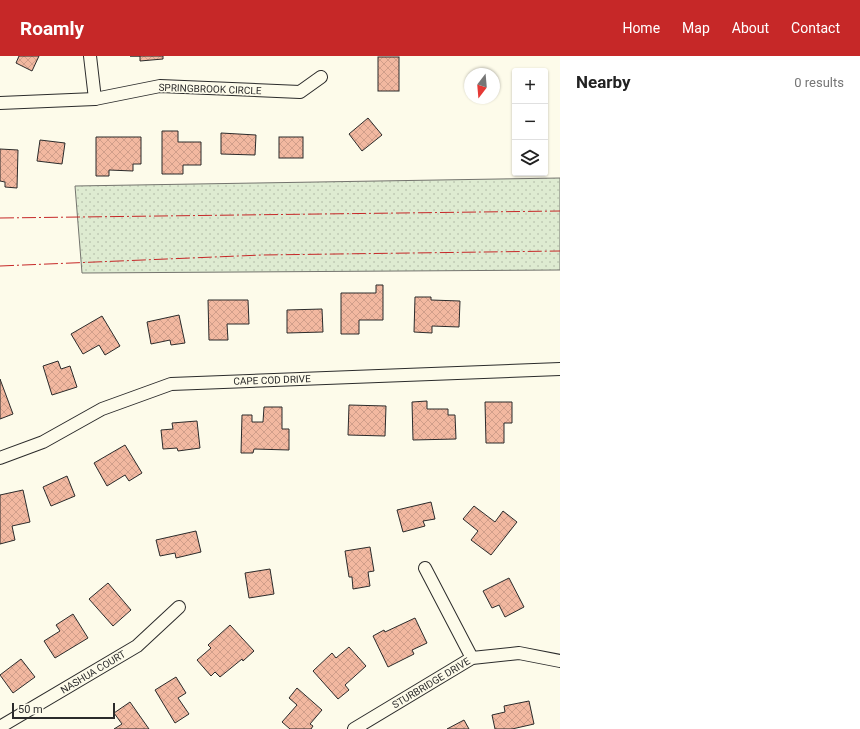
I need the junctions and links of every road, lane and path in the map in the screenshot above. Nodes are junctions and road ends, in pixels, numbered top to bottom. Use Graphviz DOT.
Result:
graph roads {
  1 [pos="90,56"];
  2 [pos="321,77"];
  3 [pos="95,99"];
  4 [pos="0,103"];
  5 [pos="560,369"];
  6 [pos="0,458"];
  7 [pos="425,568"];
  8 [pos="179,607"];
  9 [pos="472,658"];
  10 [pos="560,661"];
  11 [pos="0,727"];
  12 [pos="354,729"];
  1 -- 3 [label="street"];
  2 -- 3 [label="street, SPRINGBROOK CIRCLE"];
  3 -- 4 [label="street, SPRINGBROOK CIRCLE"];
  5 -- 6 [label="street, CAPE COD DRIVE"];
  7 -- 9 [label="street"];
  8 -- 11 [label="street, NASHUA COURT"];
  9 -- 10 [label="street, STURBRIDGE DRIVE"];
  9 -- 12 [label="street, STURBRIDGE DRIVE"];
}
